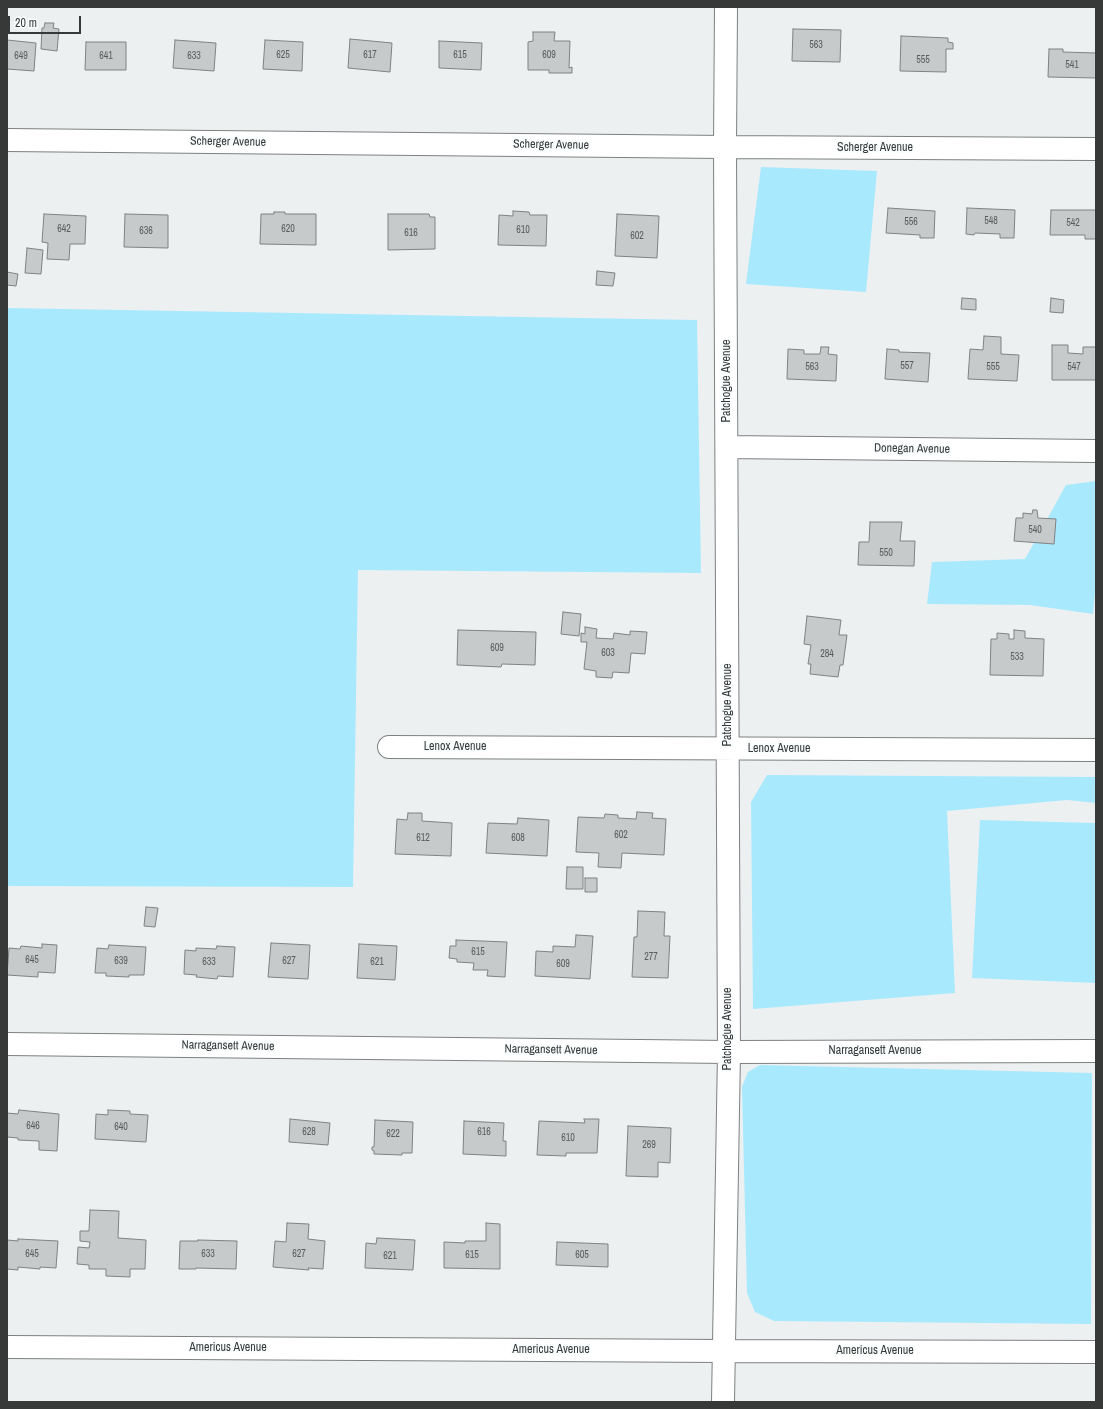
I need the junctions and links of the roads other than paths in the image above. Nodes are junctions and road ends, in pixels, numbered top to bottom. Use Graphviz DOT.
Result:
graph roads {
  1 [pos="726,7"];
  2 [pos="7,140"];
  3 [pos="725,147"];
  4 [pos="1096,149"];
  5 [pos="727,447"];
  6 [pos="1096,451"];
  7 [pos="389,747"];
  8 [pos="728,749"];
  9 [pos="1096,750"];
  10 [pos="7,1044"];
  11 [pos="1096,1051"];
  12 [pos="729,1052"];
  13 [pos="7,1347"];
  14 [pos="723,1351"];
  15 [pos="1096,1352"];
  16 [pos="723,1402"];
  1 -- 3 [label="street, Patchogue Avenue"];
  2 -- 3 [label="street, Scherger Avenue"];
  3 -- 4 [label="street, Scherger Avenue"];
  3 -- 5 [label="street, Patchogue Avenue"];
  5 -- 6 [label="street, Donegan Avenue"];
  5 -- 8 [label="street, Patchogue Avenue"];
  7 -- 8 [label="street, Lenox Avenue"];
  8 -- 9 [label="street, Lenox Avenue"];
  8 -- 12 [label="street, Patchogue Avenue"];
  10 -- 12 [label="street, Narragansett Avenue"];
  11 -- 12 [label="street, Narragansett Avenue"];
  12 -- 14 [label="street, Patchogue Avenue"];
  13 -- 14 [label="street, Americus Avenue"];
  14 -- 15 [label="street, Americus Avenue"];
  14 -- 16 [label="street, Patchogue Avenue"];
}
